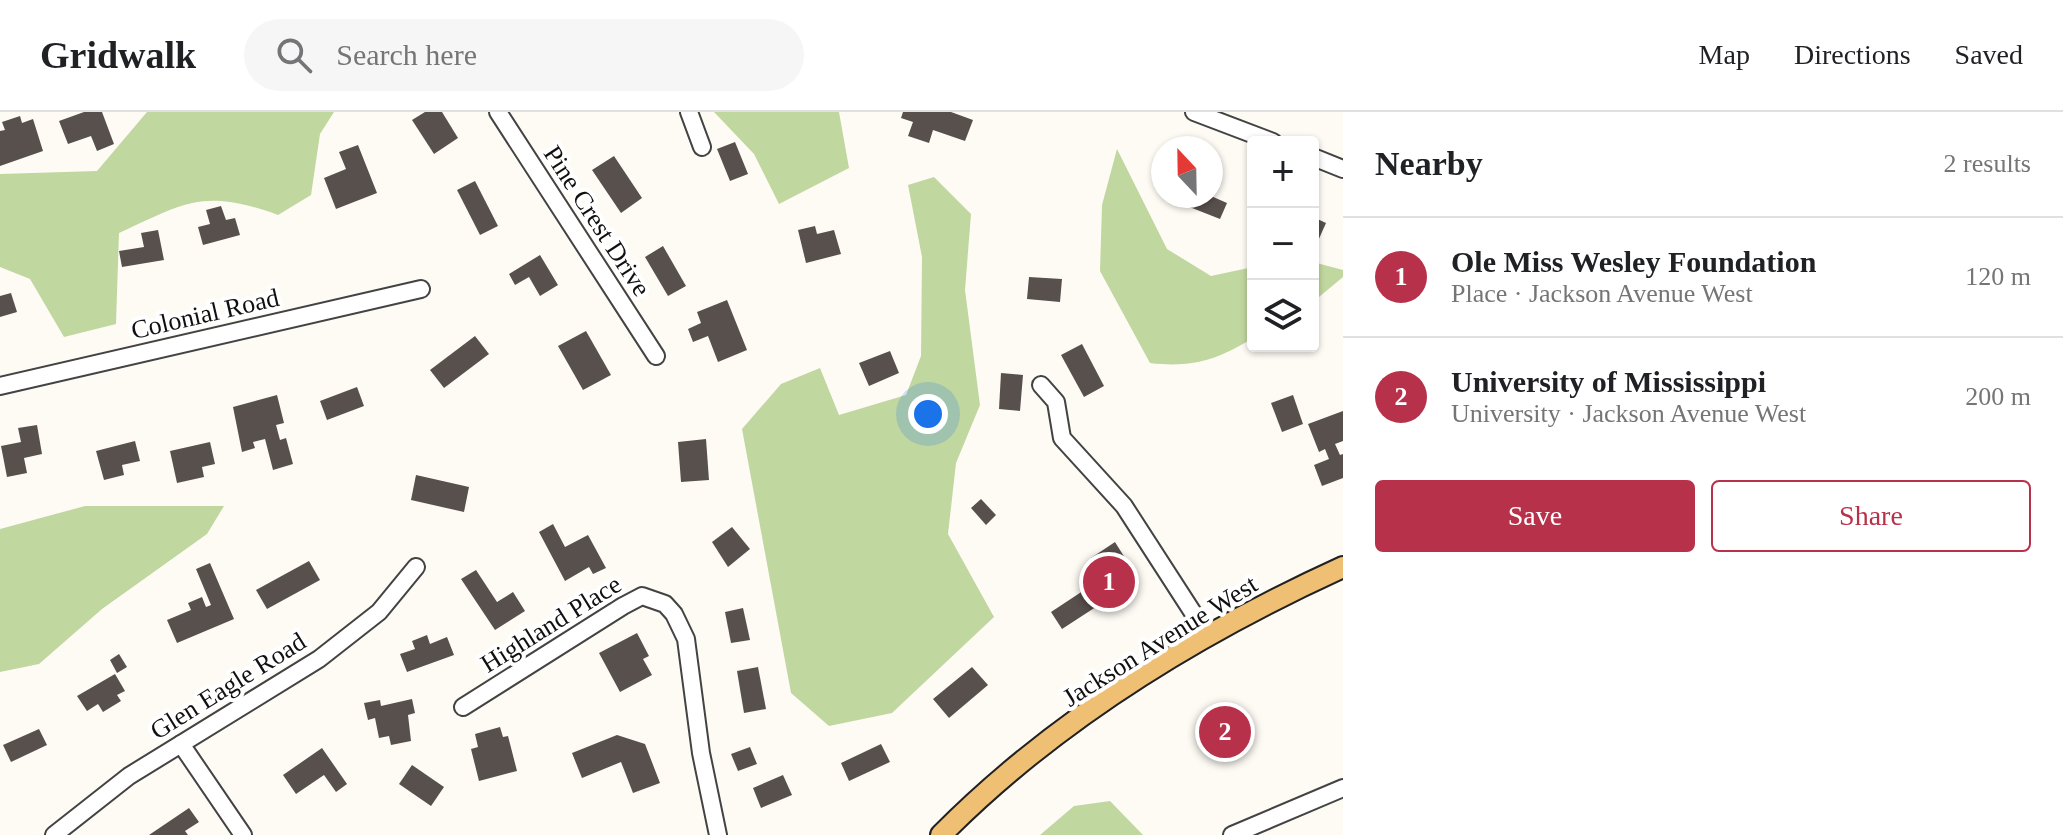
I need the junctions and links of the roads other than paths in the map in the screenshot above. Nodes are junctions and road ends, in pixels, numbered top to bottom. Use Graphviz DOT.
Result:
graph roads {
  1 [pos="498,112"];
  2 [pos="689,112"];
  3 [pos="1194,112"];
  4 [pos="1257,136"];
  5 [pos="702,147"];
  6 [pos="1319,159"];
  7 [pos="1343,169"];
  8 [pos="421,289"];
  9 [pos="656,356"];
  10 [pos="1041,385"];
  11 [pos="0,386"];
  12 [pos="416,567"];
  13 [pos="1343,567"];
  14 [pos="1208,636"];
  15 [pos="463,707"];
  16 [pos="181,744"];
  17 [pos="1343,788"];
  18 [pos="54,835"];
  19 [pos="243,835"];
  20 [pos="718,835"];
  21 [pos="941,835"];
  22 [pos="1232,835"];
  1 -- 9 [label="street, Pine Crest Drive"];
  2 -- 5 [label="street"];
  3 -- 4 [label="street"];
  6 -- 7 [label="street"];
  8 -- 11 [label="street, Colonial Road"];
  10 -- 14 [label="street"];
  12 -- 16 [label="street, Glen Eagle Road"];
  13 -- 14 [label="main road, Jackson Avenue West"];
  14 -- 21 [label="main road, Jackson Avenue West"];
  15 -- 20 [label="street, Highland Place"];
  16 -- 18 [label="street, Glen Eagle Road"];
  16 -- 19 [label="street"];
  17 -- 22 [label="street"];
}
